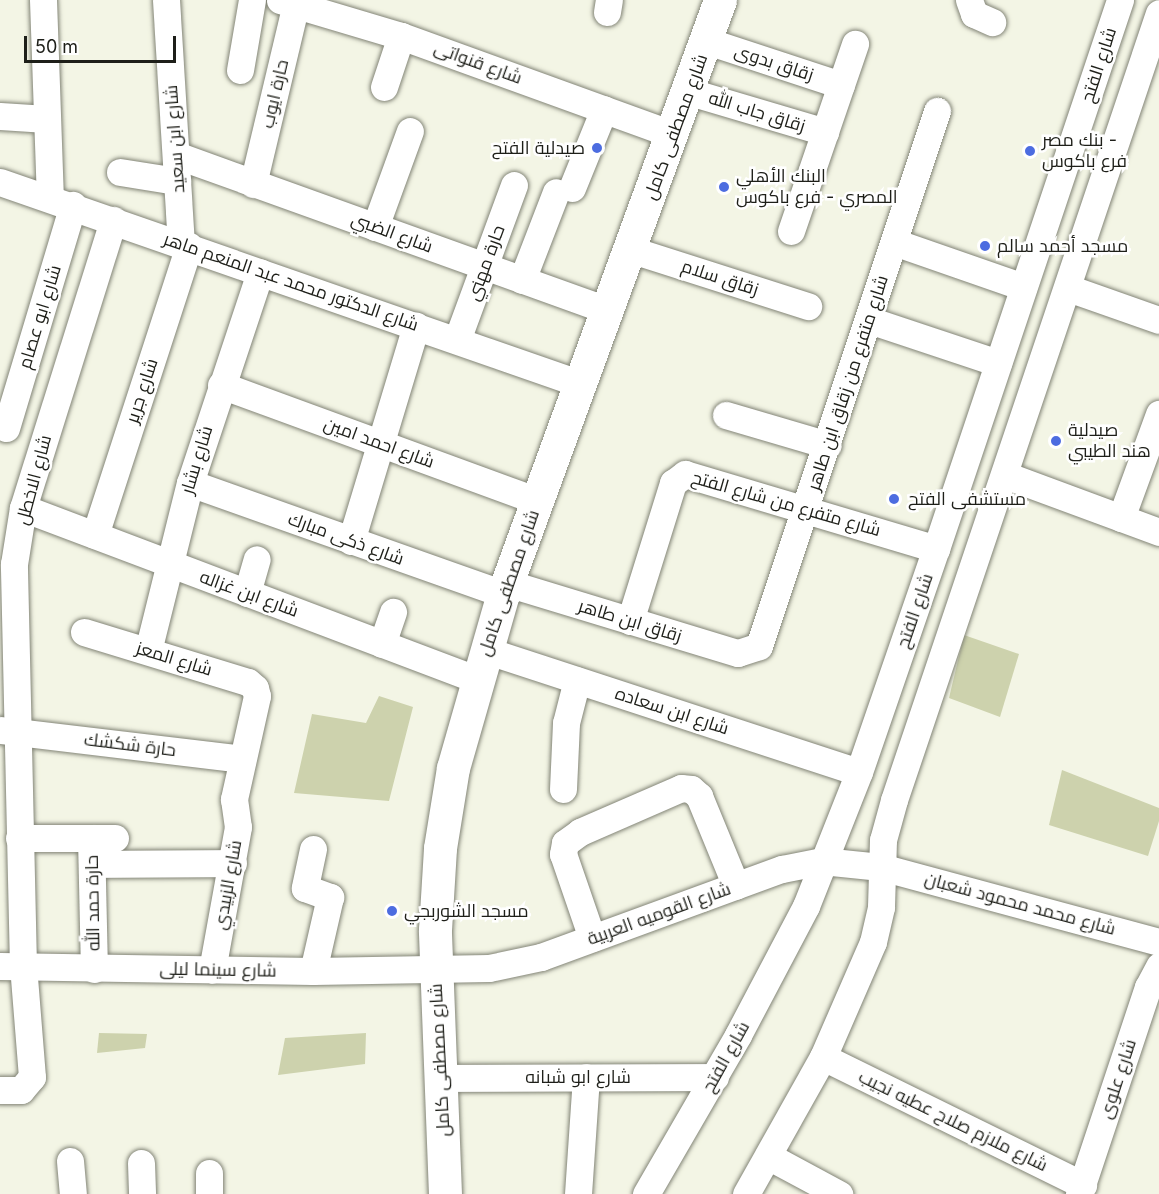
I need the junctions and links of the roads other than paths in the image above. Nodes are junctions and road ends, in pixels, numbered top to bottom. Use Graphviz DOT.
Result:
graph roads {
  1 [pos="43,0"];
  2 [pos="166,0"];
  3 [pos="252,0"];
  4 [pos="720,0"];
  5 [pos="969,0"];
  6 [pos="1120,0"];
  7 [pos="288,2"];
  8 [pos="330,6"];
  9 [pos="1159,13"];
  10 [pos="992,22"];
  11 [pos="401,36"];
  12 [pos="707,41"];
  13 [pos="855,44"];
  14 [pos="240,70"];
  15 [pos="841,85"];
  16 [pos="384,87"];
  17 [pos="690,92"];
  18 [pos="604,109"];
  19 [pos="937,111"];
  20 [pos="0,116"];
  21 [pos="47,119"];
  22 [pos="410,131"];
  23 [pos="825,132"];
  24 [pos="674,135"];
  25 [pos="176,168"];
  26 [pos="120,172"];
  27 [pos="253,183"];
  28 [pos="1,184"];
  29 [pos="514,185"];
  30 [pos="62,201"];
  31 [pos="114,220"];
  32 [pos="375,227"];
  33 [pos="791,231"];
  34 [pos="894,242"];
  35 [pos="185,244"];
  36 [pos="632,250"];
  37 [pos="484,266"];
  38 [pos="260,272"];
  39 [pos="522,280"];
  40 [pos="1023,287"];
  41 [pos="1068,288"];
  42 [pos="808,306"];
  43 [pos="609,311"];
  44 [pos="869,320"];
  45 [pos="1159,320"];
  46 [pos="416,327"];
  47 [pos="457,340"];
  48 [pos="998,363"];
  49 [pos="581,384"];
  50 [pos="221,385"];
  51 [pos="1159,414"];
  52 [pos="726,415"];
  53 [pos="3,426"];
  54 [pos="380,444"];
  55 [pos="828,445"];
  56 [pos="41,451"];
  57 [pos="1005,475"];
  58 [pos="190,483"];
  59 [pos="538,501"];
  60 [pos="23,508"];
  61 [pos="807,508"];
  62 [pos="1121,518"];
  63 [pos="1159,532"];
  64 [pos="95,535"];
  65 [pos="351,541"];
  66 [pos="936,549"];
  67 [pos="256,559"];
  68 [pos="167,563"];
  69 [pos="7,566"];
  70 [pos="505,589"];
  71 [pos="247,592"];
  72 [pos="393,612"];
  73 [pos="630,621"];
  74 [pos="84,632"];
  75 [pos="382,644"];
  76 [pos="148,651"];
  77 [pos="753,651"];
  78 [pos="8,661"];
  79 [pos="480,665"];
  80 [pos="577,680"];
  81 [pos="257,696"];
  82 [pos="9,730"];
  83 [pos="242,759"];
  84 [pos="859,772"];
  85 [pos="563,789"];
  86 [pos="13,841"];
  87 [pos="99,847"];
  88 [pos="313,849"];
  89 [pos="822,861"];
  90 [pos="233,863"];
  91 [pos="881,867"];
  92 [pos="736,886"];
  93 [pos="592,938"];
  94 [pos="1159,942"];
  95 [pos="12,966"];
  96 [pos="1159,966"];
  97 [pos="94,969"];
  98 [pos="212,970"];
  99 [pos="436,970"];
  100 [pos="314,971"];
  101 [pos="823,1057"];
  102 [pos="586,1077"];
  103 [pos="715,1077"];
  104 [pos="442,1078"];
  105 [pos="0,1090"];
  106 [pos="768,1156"];
  107 [pos="70,1161"];
  108 [pos="141,1163"];
  109 [pos="1081,1189"];
  110 [pos="73,1194"];
  111 [pos="142,1194"];
  112 [pos="445,1194"];
  113 [pos="578,1194"];
  114 [pos="646,1194"];
  115 [pos="746,1194"];
  116 [pos="839,1194"];
  1 -- 21 [label="street, شارع ابو عصام"];
  2 -- 25 [label="street, شارع ابن سعيد"];
  3 -- 14 [label="street"];
  4 -- 12 [label="main road, شارع مصطفى كامل"];
  5 -- 10 [label="street"];
  6 -- 40 [label="street, شارع الفتح"];
  7 -- 8 [label="street, شارع قنواتى"];
  7 -- 27 [label="street, حارة ايوب"];
  8 -- 11 [label="street, شارع قنواتى"];
  9 -- 41 [label="street"];
  11 -- 16 [label="street"];
  11 -- 18 [label="street, شارع قنواتى"];
  12 -- 15 [label="street, زقاق بدوى"];
  12 -- 17 [label="main road, شارع مصطفى كامل"];
  13 -- 15 [label="street, زقاق جاب الله"];
  15 -- 23 [label="street, زقاق جاب الله"];
  17 -- 23 [label="street, زقاق جاب الله"];
  17 -- 24 [label="main road, شارع مصطفى كامل"];
  18 -- 24 [label="street, شارع قنواتى"];
  18 -- 39 [label="street"];
  19 -- 34 [label="street, شارع متفرع من زقاق ابن طاهر"];
  20 -- 21 [label="street"];
  21 -- 30 [label="street, شارع ابو عصام"];
  22 -- 32 [label="street"];
  23 -- 33 [label="street, زقاق جاب الله"];
  24 -- 36 [label="main road, شارع مصطفى كامل"];
  25 -- 26 [label="street, شارع الضبي"];
  25 -- 27 [label="street, شارع الضبي"];
  25 -- 35 [label="street, شارع ابن سعيد"];
  27 -- 32 [label="street, شارع الضبي"];
  28 -- 30 [label="street, شارع الدكتور محمد عبد المنعم ماهر"];
  29 -- 37 [label="street, حارة مهني"];
  30 -- 31 [label="street, شارع الدكتور محمد عبد المنعم ماهر"];
  30 -- 53 [label="street, شارع ابو عصام"];
  31 -- 35 [label="street, شارع الدكتور محمد عبد المنعم ماهر"];
  31 -- 56 [label="street, شارع الاخطل"];
  32 -- 37 [label="street, شارع الضبي"];
  34 -- 40 [label="street"];
  34 -- 44 [label="street, شارع متفرع من زقاق ابن طاهر"];
  35 -- 38 [label="street, شارع الدكتور محمد عبد المنعم ماهر"];
  35 -- 64 [label="street, شارع جرير"];
  36 -- 42 [label="street, زقاق سلام"];
  36 -- 43 [label="main road, شارع مصطفى كامل"];
  37 -- 39 [label="street, شارع الضبي"];
  37 -- 47 [label="street, حارة مهني"];
  38 -- 46 [label="street, شارع الدكتور محمد عبد المنعم ماهر"];
  38 -- 50 [label="street, شارع بشار"];
  39 -- 43 [label="street, شارع الضبي"];
  40 -- 48 [label="street, شارع الفتح"];
  41 -- 45 [label="street"];
  41 -- 57 [label="street"];
  43 -- 49 [label="main road, شارع مصطفى كامل"];
  44 -- 48 [label="street"];
  44 -- 55 [label="street, شارع متفرع من زقاق ابن طاهر"];
  46 -- 47 [label="street, شارع الدكتور محمد عبد المنعم ماهر"];
  46 -- 54 [label="street"];
  47 -- 49 [label="street, شارع الدكتور محمد عبد المنعم ماهر"];
  48 -- 66 [label="street, شارع الفتح"];
  49 -- 59 [label="main road, شارع مصطفى كامل"];
  50 -- 54 [label="street, شارع احمد امين"];
  50 -- 58 [label="street, شارع بشار"];
  51 -- 62 [label="street"];
  52 -- 55 [label="street"];
  53 -- 56 [label="street"];
  54 -- 59 [label="street, شارع احمد امين"];
  54 -- 65 [label="street"];
  55 -- 61 [label="street, شارع متفرع من زقاق ابن طاهر"];
  56 -- 60 [label="street, شارع الاخطل"];
  57 -- 62 [label="street"];
  57 -- 91 [label="street"];
  58 -- 65 [label="street, شارع ذكى مبارك"];
  58 -- 68 [label="street, شارع بشار"];
  59 -- 70 [label="main road, شارع مصطفى كامل"];
  60 -- 64 [label="street, شارع ابن غزاله"];
  60 -- 69 [label="street, شارع الاخطل"];
  61 -- 66 [label="street, شارع متفرع من شارع الفتح"];
  61 -- 73 [label="street, شارع متفرع من شارع الفتح"];
  61 -- 77 [label="street, شارع متفرع من زقاق ابن طاهر"];
  62 -- 63 [label="street"];
  64 -- 68 [label="street, شارع ابن غزاله"];
  65 -- 70 [label="street, شارع ذكى مبارك"];
  66 -- 84 [label="street, شارع الفتح"];
  67 -- 71 [label="street"];
  68 -- 71 [label="street, شارع ابن غزاله"];
  68 -- 76 [label="street, شارع بشار"];
  69 -- 78 [label="street, شارع الاخطل"];
  70 -- 73 [label="street, زقاق ابن طاهر"];
  70 -- 79 [label="main road, شارع مصطفى كامل"];
  71 -- 75 [label="street, شارع ابن غزاله"];
  72 -- 75 [label="street"];
  73 -- 77 [label="street, زقاق ابن طاهر"];
  74 -- 76 [label="street, شارع المعز"];
  75 -- 79 [label="street, شارع ابن غزاله"];
  76 -- 81 [label="street, شارع المعز"];
  78 -- 82 [label="street, شارع الاخطل"];
  79 -- 80 [label="street, شارع ابن سعاده"];
  79 -- 99 [label="main road, شارع مصطفى كامل"];
  80 -- 84 [label="street, شارع ابن سعاده"];
  80 -- 85 [label="street"];
  81 -- 83 [label="street, شارع الزبيدي"];
  82 -- 83 [label="street, حارة شكشك"];
  82 -- 86 [label="street, شارع الاخطل"];
  83 -- 90 [label="street, شارع الزبيدي"];
  84 -- 89 [label="street, شارع الفتح"];
  86 -- 87 [label="street, حارة حمد الله"];
  86 -- 95 [label="street, شارع الاخطل"];
  87 -- 90 [label="street"];
  87 -- 97 [label="street, حارة حمد الله"];
  88 -- 100 [label="street"];
  89 -- 91 [label="street, شارع القوميه العربية"];
  89 -- 92 [label="street, شارع القوميه العربية"];
  89 -- 103 [label="street, شارع الفتح"];
  90 -- 98 [label="street, شارع الزبيدي"];
  91 -- 94 [label="street, شارع محمد محمود شعبان"];
  91 -- 101 [label="street"];
  92 -- 93 [label="street, شارع القوميه العربية"];
  92 -- 93 [label="street"];
  93 -- 99 [label="street, شارع القوميه العربية"];
  95 -- 97 [label="street, شارع سينما ليلى"];
  95 -- 105 [label="street, شارع الاخطل"];
  96 -- 109 [label="street, شارع علوى"];
  97 -- 98 [label="street, شارع سينما ليلى"];
  98 -- 100 [label="street, شارع سينما ليلى"];
  99 -- 100 [label="street, شارع سينما ليلى"];
  99 -- 104 [label="main road, شارع مصطفى كامل"];
  101 -- 106 [label="street"];
  101 -- 109 [label="street, شارع ملازم صلاح عطيه نجيب"];
  102 -- 103 [label="street, شارع ابو شبانه"];
  102 -- 104 [label="street, شارع ابو شبانه"];
  102 -- 113 [label="street"];
  103 -- 114 [label="street, شارع الفتح"];
  104 -- 112 [label="main road, شارع مصطفى كامل"];
  106 -- 115 [label="street"];
  106 -- 116 [label="street"];
  107 -- 110 [label="street"];
  108 -- 111 [label="street"];
}
